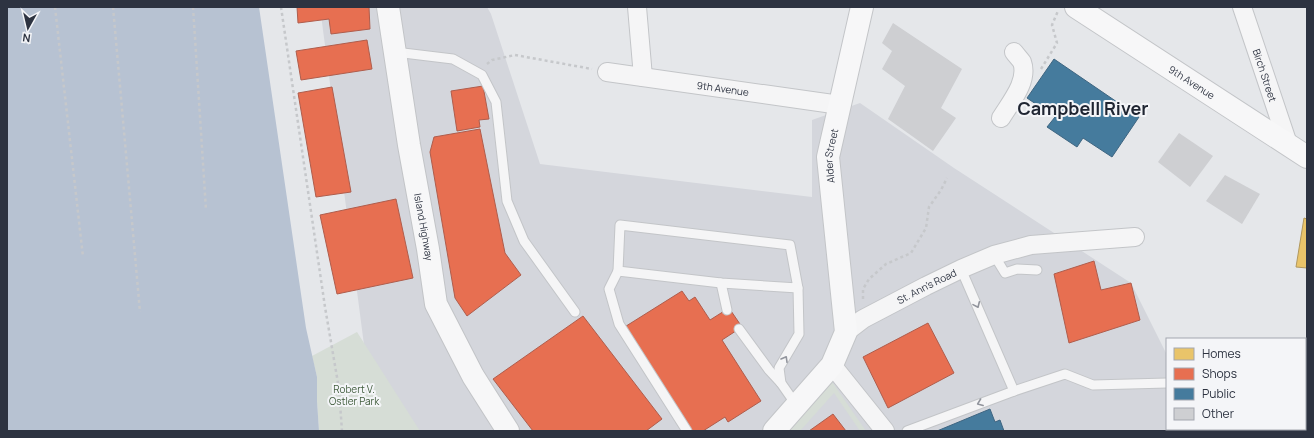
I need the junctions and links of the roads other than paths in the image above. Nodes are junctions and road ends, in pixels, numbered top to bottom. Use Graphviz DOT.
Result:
graph roads {
  1 [pos="388,7"];
  2 [pos="638,7"];
  3 [pos="862,7"];
  4 [pos="1076,7"];
  5 [pos="1242,7"];
  6 [pos="395,52"];
  7 [pos="1014,52"];
  8 [pos="607,72"];
  9 [pos="643,77"];
  10 [pos="840,105"];
  11 [pos="1001,118"];
  12 [pos="1288,144"];
  13 [pos="1307,157"];
  14 [pos="1135,237"];
  15 [pos="994,255"];
  16 [pos="961,269"];
  17 [pos="1037,270"];
  18 [pos="618,271"];
  19 [pos="721,283"];
  20 [pos="798,288"];
  21 [pos="726,310"];
  22 [pos="575,312"];
  23 [pos="739,329"];
  24 [pos="846,332"];
  25 [pos="832,365"];
  26 [pos="782,383"];
  27 [pos="1166,383"];
  28 [pos="1014,390"];
  29 [pos="797,406"];
  30 [pos="508,431"];
  31 [pos="687,431"];
  32 [pos="774,431"];
  33 [pos="885,431"];
  34 [pos="907,431"];
  1 -- 6 [label="street, Island Highway"];
  2 -- 9 [label="street"];
  3 -- 10 [label="street, Alder Street"];
  4 -- 12 [label="street, 9th Avenue"];
  5 -- 12 [label="street, Birch Street"];
  6 -- 22 [label="lane"];
  6 -- 30 [label="street, Island Highway"];
  7 -- 11 [label="street"];
  8 -- 9 [label="street, 9th Avenue"];
  9 -- 10 [label="street, 9th Avenue"];
  10 -- 24 [label="street, Alder Street"];
  12 -- 13 [label="street, 9th Avenue"];
  14 -- 15 [label="street, St. Ann's Road"];
  15 -- 16 [label="street, St. Ann's Road"];
  15 -- 17 [label="lane"];
  16 -- 24 [label="street, St. Ann's Road"];
  16 -- 28 [label="lane, one-way"];
  18 -- 19 [label="lane"];
  18 -- 20 [label="lane"];
  18 -- 31 [label="lane"];
  19 -- 20 [label="lane"];
  19 -- 21 [label="lane"];
  26 -- 20 [label="lane, one-way"];
  23 -- 26 [label="lane"];
  24 -- 25 [label="street, St. Ann's Road"];
  25 -- 29 [label="street, St. Ann's Road"];
  25 -- 33 [label="street"];
  26 -- 29 [label="lane"];
  27 -- 28 [label="lane"];
  28 -- 34 [label="lane, one-way"];
  29 -- 32 [label="street, St. Ann's Road"];
}
